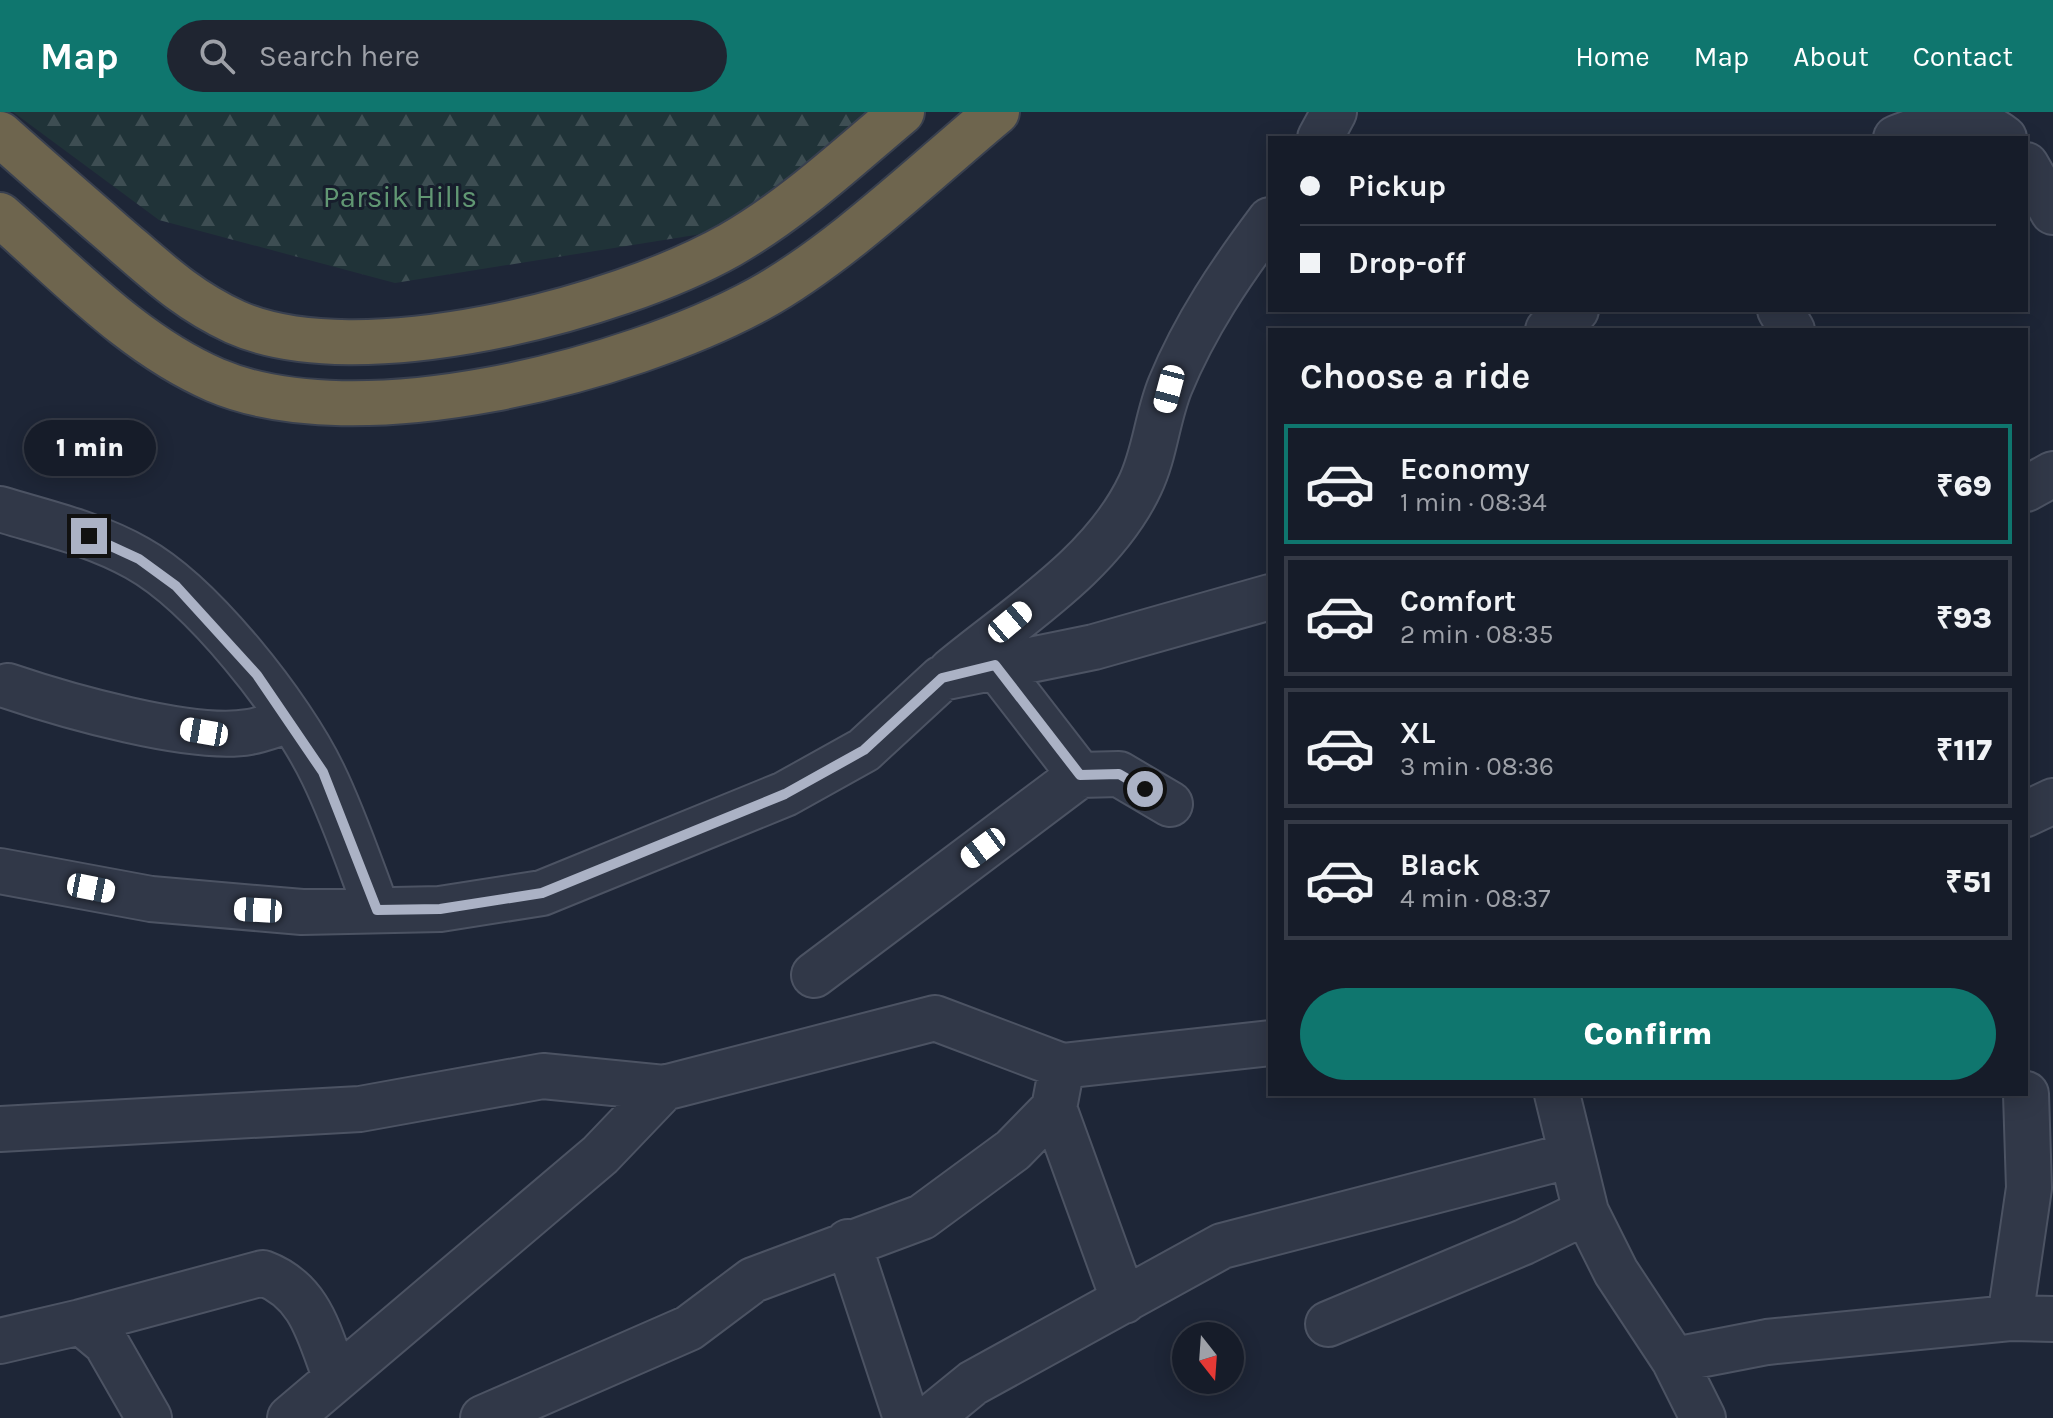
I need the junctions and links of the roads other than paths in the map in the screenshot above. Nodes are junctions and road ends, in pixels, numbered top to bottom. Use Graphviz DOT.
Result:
graph roads {
  1 [pos="902,112"];
  2 [pos="997,112"];
  3 [pos="1334,112"];
  4 [pos="0,134"];
  5 [pos="1321,136"];
  6 [pos="1901,136"];
  7 [pos="2000,136"];
  8 [pos="2028,168"];
  9 [pos="2053,212"];
  10 [pos="0,215"];
  11 [pos="1268,223"];
  12 [pos="1573,312"];
  13 [pos="1551,328"];
  14 [pos="2053,474"];
  15 [pos="2028,488"];
  16 [pos="0,509"];
  17 [pos="1268,598"];
  18 [pos="995,665"];
  19 [pos="942,678"];
  20 [pos="8,686"];
  21 [pos="290,720"];
  22 [pos="1080,775"];
  23 [pos="2053,801"];
  24 [pos="1170,804"];
  25 [pos="2028,813"];
  26 [pos="0,871"];
  27 [pos="377,910"];
  28 [pos="814,975"];
  29 [pos="1268,1043"];
  30 [pos="1058,1087"];
  31 [pos="664,1088"];
  32 [pos="1557,1096"];
  33 [pos="2026,1096"];
  34 [pos="0,1129"];
  35 [pos="1572,1155"];
  36 [pos="1586,1212"];
  37 [pos="848,1242"];
  38 [pos="1124,1301"];
  39 [pos="2010,1318"];
  40 [pos="2053,1319"];
  41 [pos="81,1322"];
  42 [pos="1328,1324"];
  43 [pos="0,1341"];
  44 [pos="1674,1360"];
  45 [pos="336,1379"];
  46 [pos="149,1418"];
  47 [pos="290,1418"];
  48 [pos="483,1418"];
  49 [pos="906,1418"];
  50 [pos="930,1418"];
  51 [pos="1703,1418"];
  1 -- 4 [label="highway"];
  2 -- 10 [label="highway"];
  3 -- 5 [label="street"];
  6 -- 7 [label="street"];
  8 -- 9 [label="street"];
  11 -- 19 [label="street"];
  12 -- 13 [label="street"];
  14 -- 15 [label="street"];
  16 -- 21 [label="street"];
  17 -- 18 [label="street"];
  18 -- 19 [label="street"];
  18 -- 22 [label="street"];
  19 -- 27 [label="street"];
  20 -- 21 [label="street"];
  21 -- 27 [label="street"];
  22 -- 24 [label="street"];
  22 -- 28 [label="street"];
  23 -- 25 [label="street"];
  26 -- 27 [label="street"];
  29 -- 30 [label="street"];
  30 -- 31 [label="street"];
  30 -- 37 [label="street"];
  30 -- 38 [label="street"];
  31 -- 34 [label="street"];
  31 -- 45 [label="street"];
  32 -- 35 [label="street"];
  33 -- 39 [label="street"];
  35 -- 36 [label="street"];
  35 -- 38 [label="street"];
  36 -- 42 [label="street"];
  36 -- 44 [label="street"];
  37 -- 48 [label="street"];
  37 -- 49 [label="street"];
  38 -- 50 [label="street"];
  39 -- 40 [label="street"];
  39 -- 44 [label="street"];
  41 -- 43 [label="street"];
  41 -- 45 [label="street"];
  41 -- 46 [label="street"];
  44 -- 51 [label="street"];
  45 -- 47 [label="street"];
}
